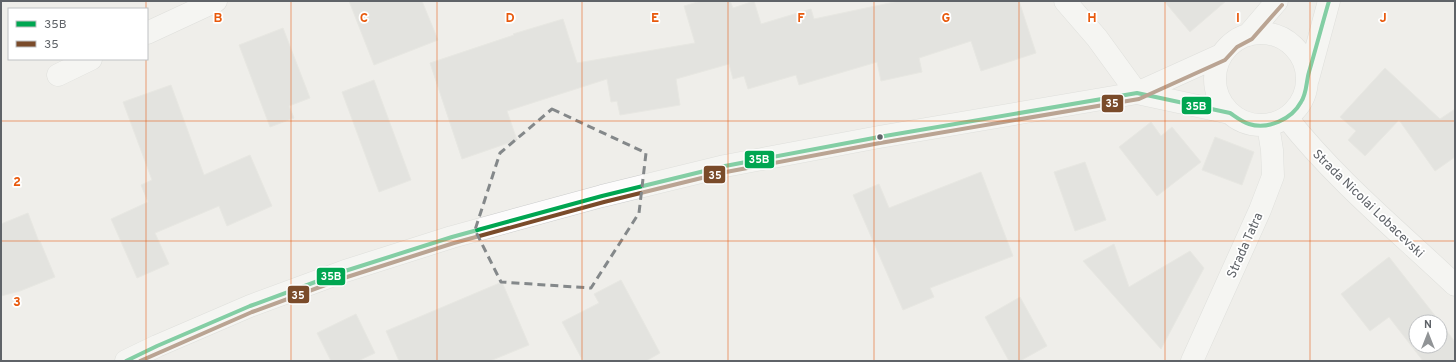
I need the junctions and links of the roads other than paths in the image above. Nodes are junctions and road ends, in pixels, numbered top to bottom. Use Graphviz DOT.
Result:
graph roads {
  1 [pos="216,1"];
  2 [pos="1065,1"];
  3 [pos="1277,1"];
  4 [pos="1329,1"];
  5 [pos="148,33"];
  6 [pos="1248,34"];
  7 [pos="1221,55"];
  8 [pos="90,60"];
  9 [pos="58,75"];
  10 [pos="1307,80"];
  11 [pos="1137,93"];
  12 [pos="1230,113"];
  13 [pos="1277,122"];
  14 [pos="1455,285"];
  15 [pos="126,361"];
  16 [pos="1192,361"];
  1 -- 5 [label="street"];
  2 -- 11 [label="street"];
  3 -- 6 [label="street"];
  4 -- 10 [label="street"];
  6 -- 7 [label="street"];
  6 -- 10 [label="street"];
  7 -- 11 [label="street"];
  7 -- 12 [label="street"];
  8 -- 9 [label="street"];
  10 -- 13 [label="street"];
  11 -- 12 [label="street"];
  11 -- 15 [label="street"];
  12 -- 13 [label="street"];
  13 -- 14 [label="street, Strada Nicolai Lobacevski"];
  13 -- 16 [label="street, Strada Tatra"];
}
